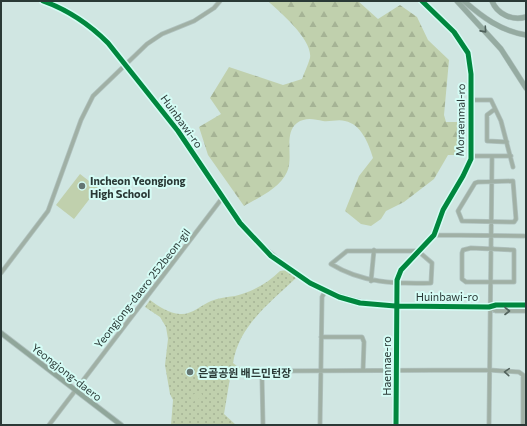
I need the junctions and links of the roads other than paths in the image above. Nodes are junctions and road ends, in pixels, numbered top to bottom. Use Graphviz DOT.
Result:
graph roads {
  1 [pos="43,1"];
  2 [pos="220,1"];
  3 [pos="422,1"];
  4 [pos="457,1"];
  5 [pos="464,1"];
  6 [pos="492,1"];
  7 [pos="526,17"];
  8 [pos="526,35"];
  9 [pos="126,63"];
  10 [pos="526,88"];
  11 [pos="471,100"];
  12 [pos="495,109"];
  13 [pos="507,142"];
  14 [pos="471,156"];
  15 [pos="511,156"];
  16 [pos="492,157"];
  17 [pos="513,167"];
  18 [pos="492,181"];
  19 [pos="223,198"];
  20 [pos="491,221"];
  21 [pos="434,235"];
  22 [pos="491,235"];
  23 [pos="524,236"];
  24 [pos="490,249"];
  25 [pos="374,250"];
  26 [pos="418,251"];
  27 [pos="290,268"];
  28 [pos="1,273"];
  29 [pos="302,277"];
  30 [pos="371,281"];
  31 [pos="490,282"];
  32 [pos="396,284"];
  33 [pos="326,290"];
  34 [pos="526,305"];
  35 [pos="395,306"];
  36 [pos="489,307"];
  37 [pos="526,311"];
  38 [pos="1,333"];
  39 [pos="321,337"];
  40 [pos="321,370"];
  41 [pos="489,370"];
  42 [pos="363,371"];
  43 [pos="396,371"];
  44 [pos="74,390"];
  45 [pos="48,425"];
  46 [pos="121,425"];
  47 [pos="263,425"];
  48 [pos="320,425"];
  49 [pos="396,425"];
  50 [pos="490,425"];
  51 [pos="523,425"];
  1 -- 9 [label="street, Huinbawi-ro"];
  2 -- 9 [label="street"];
  3 -- 11 [label="street, Moraenmal-ro"];
  4 -- 10 [label="highway, one-way"];
  5 -- 8 [label="highway"];
  6 -- 7 [label="highway"];
  9 -- 19 [label="street, Huinbawi-ro"];
  9 -- 28 [label="street"];
  11 -- 12 [label="street"];
  11 -- 14 [label="street, Moraenmal-ro"];
  12 -- 13 [label="street"];
  12 -- 13 [label="street"];
  13 -- 15 [label="street"];
  14 -- 16 [label="street"];
  14 -- 21 [label="street, Moraenmal-ro"];
  15 -- 16 [label="street"];
  15 -- 17 [label="street"];
  16 -- 18 [label="street"];
  18 -- 20 [label="street"];
  18 -- 20 [label="street"];
  18 -- 20 [label="street"];
  19 -- 27 [label="street, Huinbawi-ro"];
  19 -- 44 [label="street, Yeongjong-daero 252beon-gil"];
  20 -- 22 [label="street"];
  21 -- 22 [label="street"];
  21 -- 26 [label="street, Moraenmal-ro"];
  22 -- 23 [label="street"];
  22 -- 24 [label="street"];
  24 -- 31 [label="street"];
  24 -- 31 [label="street"];
  24 -- 31 [label="street"];
  25 -- 26 [label="street"];
  25 -- 30 [label="street"];
  25 -- 30 [label="street"];
  26 -- 32 [label="street, Moraenmal-ro"];
  26 -- 32 [label="street"];
  29 -- 33 [label="street, Huinbawi-ro"];
  30 -- 32 [label="street"];
  31 -- 36 [label="street"];
  32 -- 35 [label="street, Moraenmal-ro"];
  33 -- 35 [label="street, Huinbawi-ro"];
  33 -- 39 [label="street"];
  34 -- 36 [label="street, Huinbawi-ro"];
  35 -- 36 [label="street, Huinbawi-ro"];
  35 -- 43 [label="street, Haennae-ro"];
  36 -- 37 [label="street, Huinbawi-ro, one-way"];
  36 -- 41 [label="street"];
  38 -- 44 [label="main road, Yeongjong-daero"];
  39 -- 40 [label="street"];
  39 -- 42 [label="street"];
  40 -- 42 [label="street"];
  40 -- 47 [label="street"];
  40 -- 48 [label="street"];
  41 -- 43 [label="street"];
  41 -- 50 [label="street"];
  51 -- 41 [label="street, one-way"];
  42 -- 43 [label="street"];
  43 -- 49 [label="street, Haennae-ro"];
  44 -- 45 [label="street, Yeongjong-daero 252beon-gil"];
  44 -- 46 [label="main road, Yeongjong-daero"];
}
